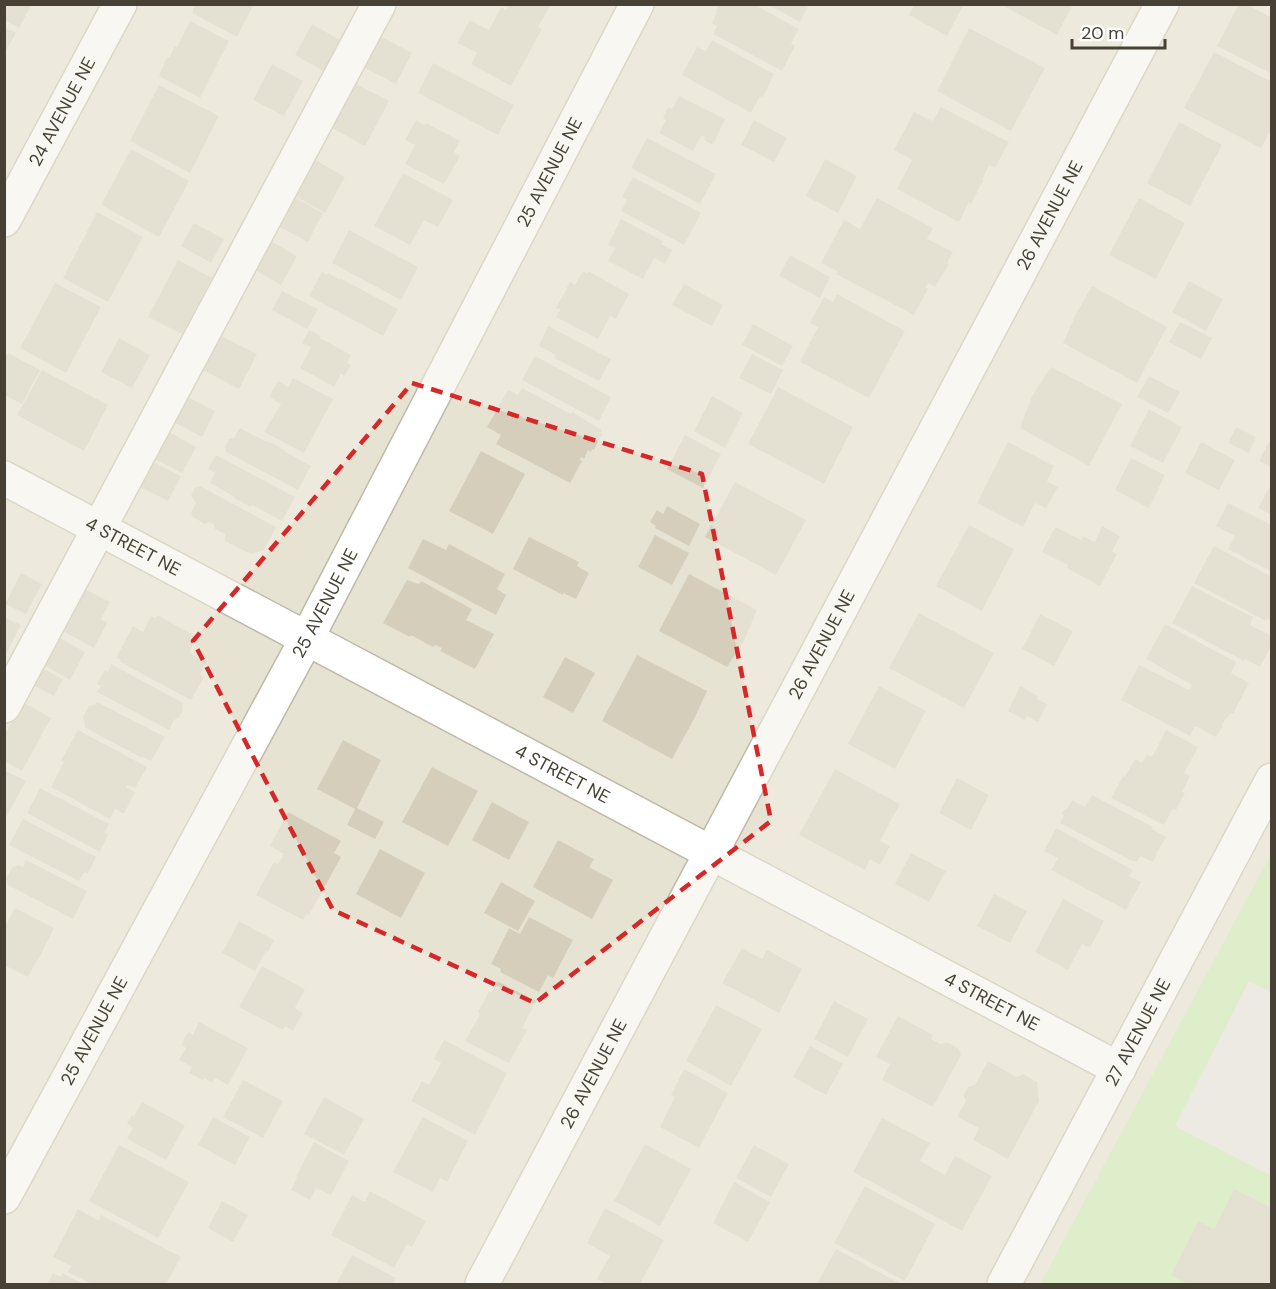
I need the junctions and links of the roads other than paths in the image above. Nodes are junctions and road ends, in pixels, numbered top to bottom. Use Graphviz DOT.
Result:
graph roads {
  1 [pos="120,4"];
  2 [pos="379,4"];
  3 [pos="638,4"];
  4 [pos="1162,4"];
  5 [pos="4,220"];
  6 [pos="4,478"];
  7 [pos="98,528"];
  8 [pos="307,638"];
  9 [pos="4,706"];
  10 [pos="1272,780"];
  11 [pos="711,854"];
  12 [pos="1119,1069"];
  13 [pos="4,1197"];
  14 [pos="482,1284"];
  15 [pos="1004,1284"];
  1 -- 5 [label="street, 24 AVENUE NE"];
  2 -- 7 [label="street"];
  3 -- 8 [label="street, 25 AVENUE NE"];
  4 -- 11 [label="street, 26 AVENUE NE"];
  6 -- 7 [label="street, 4 STREET NE"];
  7 -- 8 [label="street, 4 STREET NE"];
  7 -- 9 [label="street"];
  8 -- 11 [label="street, 4 STREET NE"];
  8 -- 13 [label="street, 25 AVENUE NE"];
  10 -- 12 [label="street, 27 AVENUE NE"];
  11 -- 12 [label="street, 4 STREET NE"];
  11 -- 14 [label="street, 26 AVENUE NE"];
  12 -- 15 [label="street, 27 AVENUE NE"];
}
